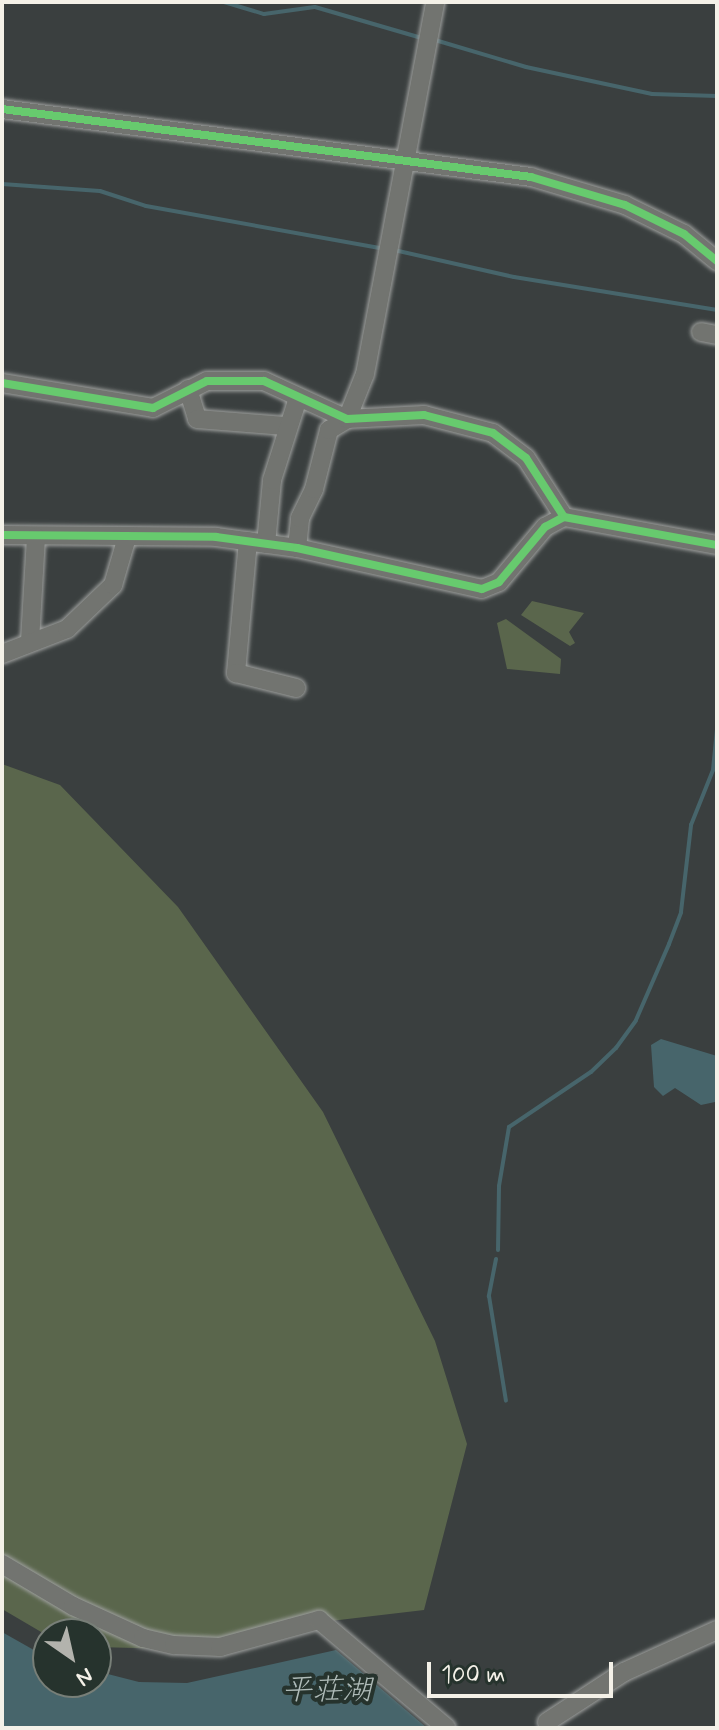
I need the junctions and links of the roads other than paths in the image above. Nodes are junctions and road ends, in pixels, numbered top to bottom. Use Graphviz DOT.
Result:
graph roads {
  1 [pos="435,2"];
  2 [pos="2,109"];
  3 [pos="404,161"];
  4 [pos="717,261"];
  5 [pos="2,383"];
  6 [pos="188,389"];
  7 [pos="298,398"];
  8 [pos="347,419"];
  9 [pos="285,426"];
  10 [pos="564,517"];
  11 [pos="2,535"];
  12 [pos="36,537"];
  13 [pos="127,537"];
  14 [pos="257,543"];
  15 [pos="717,545"];
  16 [pos="297,548"];
  17 [pos="30,641"];
  18 [pos="2,654"];
  19 [pos="296,688"];
  20 [pos="2,1564"];
  21 [pos="717,1630"];
  22 [pos="547,1722"];
  23 [pos="447,1728"];
  1 -- 3 [label="street"];
  2 -- 3 [label="street"];
  3 -- 4 [label="street"];
  3 -- 8 [label="street"];
  5 -- 6 [label="street"];
  6 -- 7 [label="street"];
  6 -- 9 [label="street"];
  7 -- 8 [label="street"];
  7 -- 9 [label="street"];
  8 -- 10 [label="street"];
  8 -- 16 [label="street"];
  9 -- 14 [label="street"];
  10 -- 15 [label="street"];
  10 -- 16 [label="street"];
  11 -- 12 [label="street"];
  12 -- 13 [label="street"];
  12 -- 17 [label="street"];
  13 -- 14 [label="street"];
  13 -- 17 [label="street"];
  14 -- 16 [label="street"];
  14 -- 19 [label="street"];
  17 -- 18 [label="street"];
  20 -- 23 [label="street"];
  21 -- 22 [label="street"];
}
